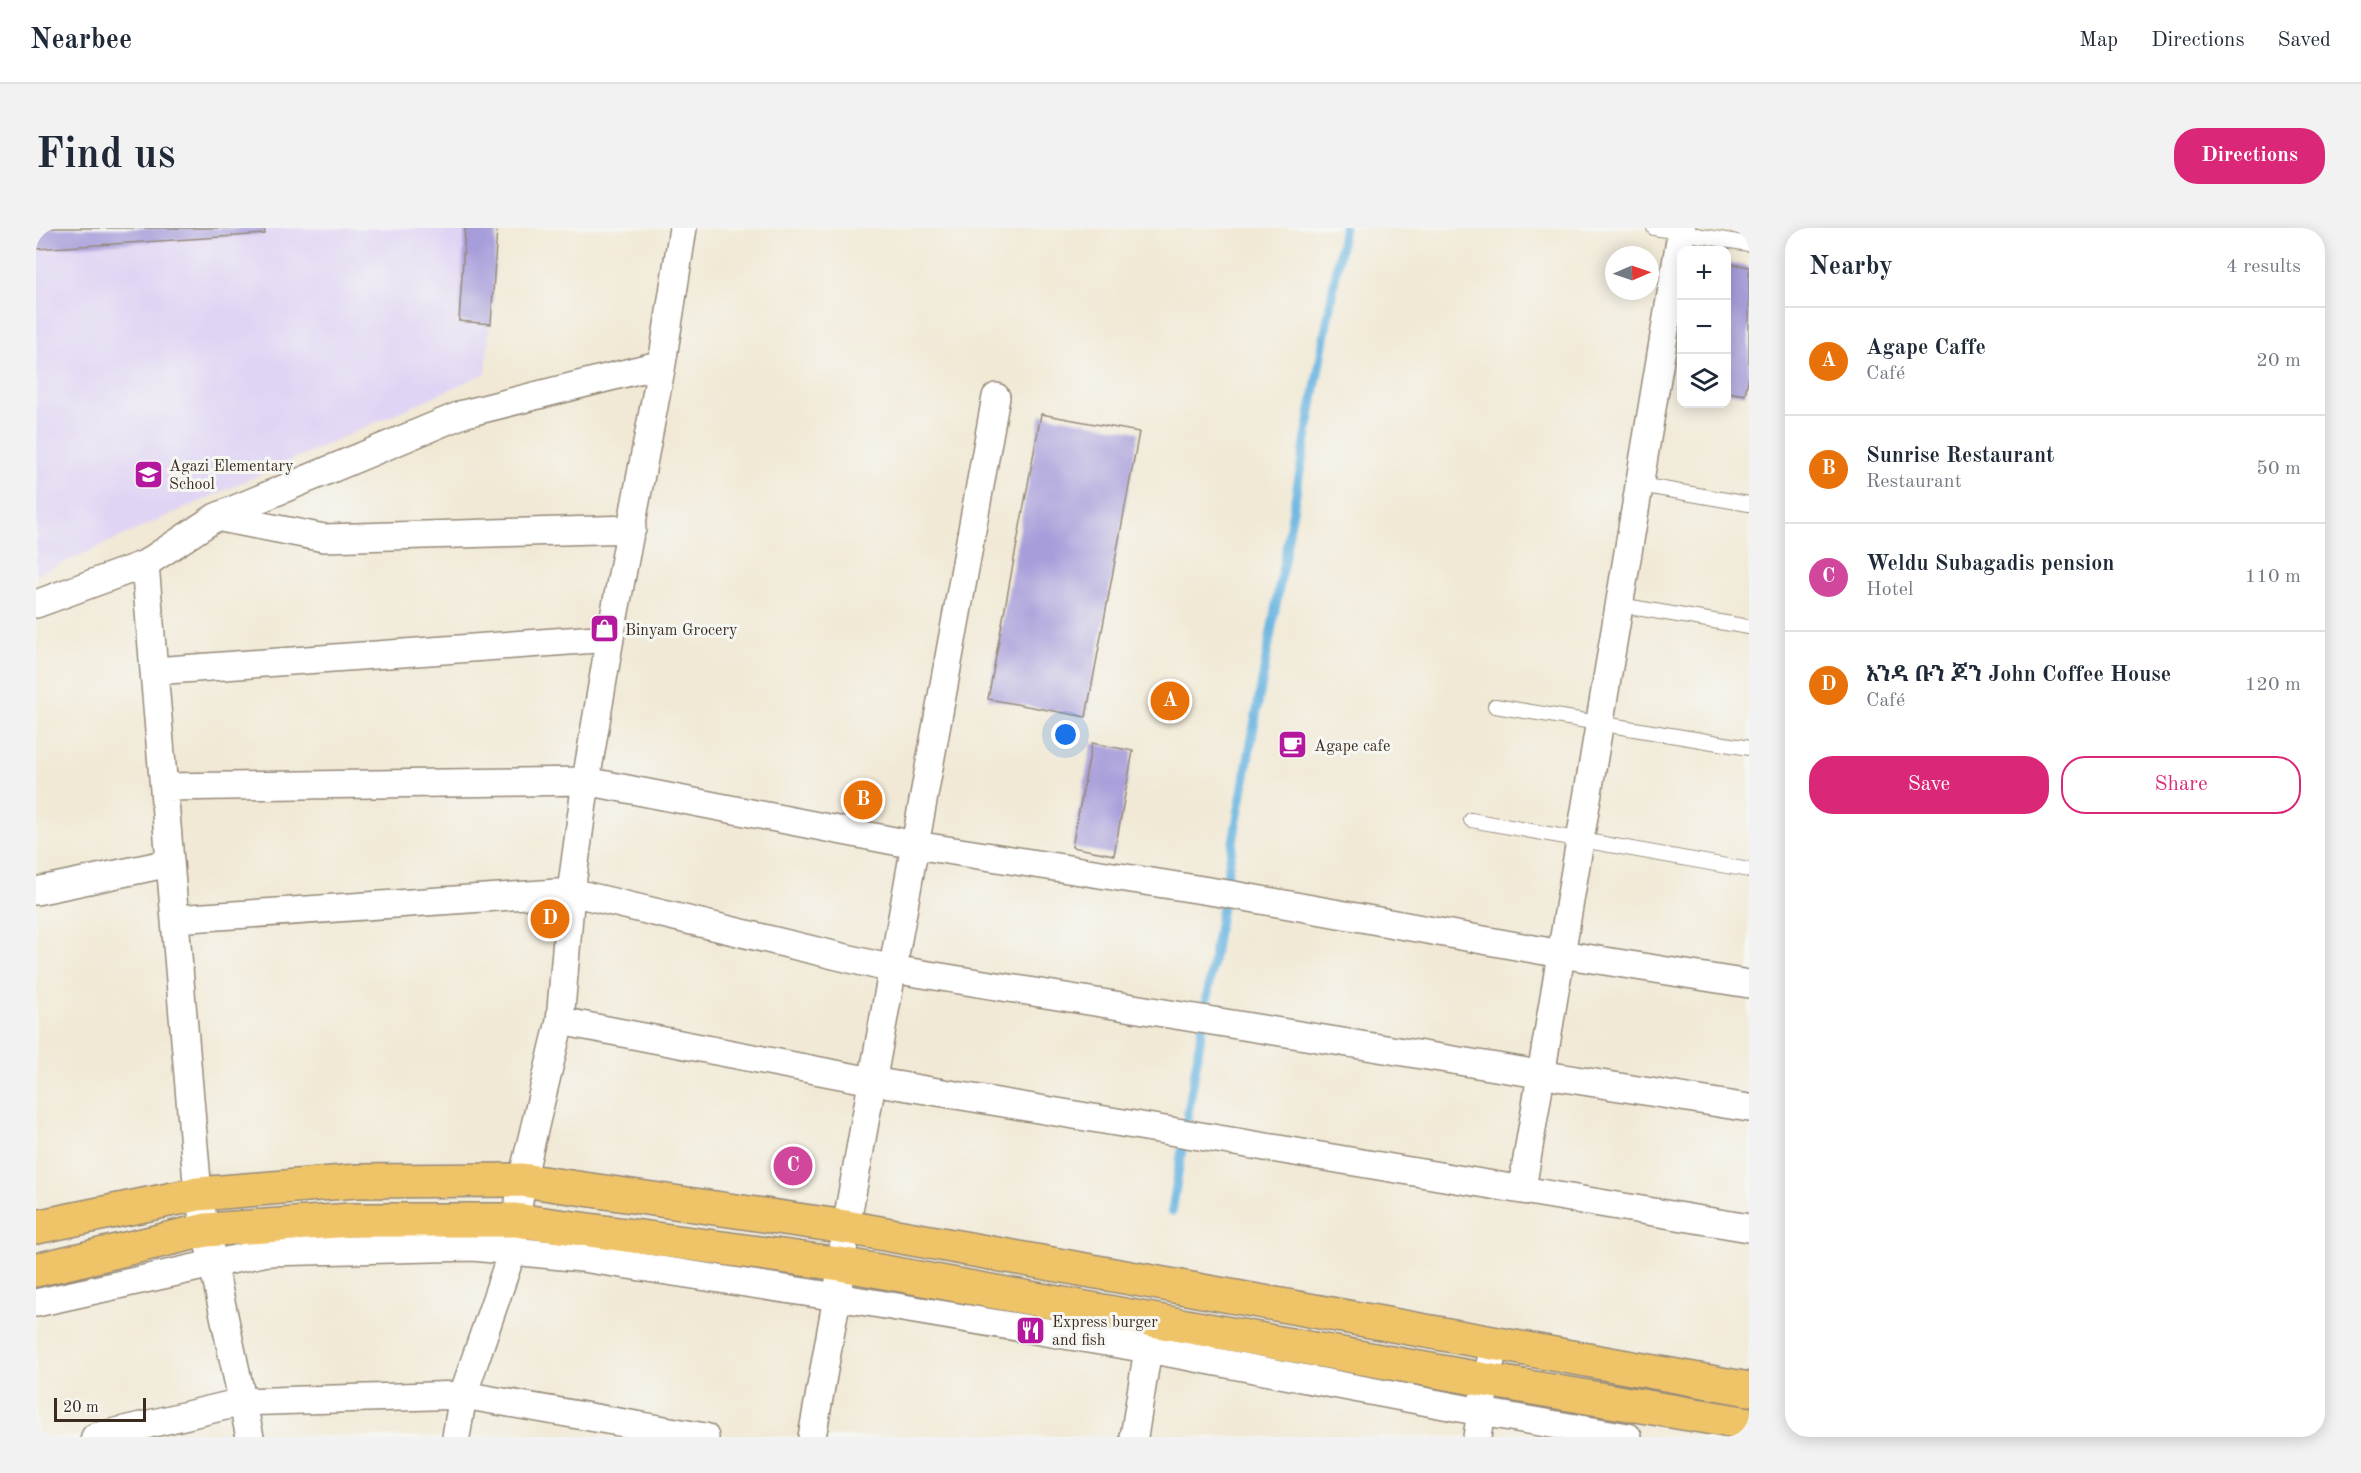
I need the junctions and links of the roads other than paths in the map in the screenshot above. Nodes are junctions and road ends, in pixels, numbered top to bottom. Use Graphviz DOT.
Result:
graph roads {
  1 [pos="683,228"];
  2 [pos="1654,228"];
  3 [pos="1682,230"];
  4 [pos="1749,244"];
  5 [pos="662,364"];
  6 [pos="996,397"];
  7 [pos="1640,485"];
  8 [pos="1749,504"];
  9 [pos="216,517"];
  10 [pos="632,530"];
  11 [pos="145,564"];
  12 [pos="36,604"];
  13 [pos="1619,605"];
  14 [pos="1749,627"];
  15 [pos="610,638"];
  16 [pos="154,671"];
  17 [pos="1495,706"];
  18 [pos="1600,723"];
  19 [pos="1749,748"];
  20 [pos="586,782"];
  21 [pos="164,787"];
  22 [pos="1471,820"];
  23 [pos="1580,840"];
  24 [pos="915,845"];
  25 [pos="170,863"];
  26 [pos="1749,870"];
  27 [pos="36,891"];
  28 [pos="571,892"];
  29 [pos="175,919"];
  30 [pos="1561,954"];
  31 [pos="892,969"];
  32 [pos="1749,984"];
  33 [pos="560,1021"];
  34 [pos="1540,1075"];
  35 [pos="872,1081"];
  36 [pos="1749,1108"];
  37 [pos="522,1180"];
  38 [pos="1522,1189"];
  39 [pos="198,1194"];
  40 [pos="515,1220"];
  41 [pos="36,1227"];
  42 [pos="846,1227"];
  43 [pos="1749,1228"];
  44 [pos="206,1230"];
  45 [pos="933,1243"];
  46 [pos="512,1252"];
  47 [pos="213,1262"];
  48 [pos="840,1264"];
  49 [pos="36,1270"];
  50 [pos="928,1280"];
  51 [pos="837,1297"];
  52 [pos="36,1303"];
  53 [pos="1495,1344"];
  54 [pos="1148,1349"];
  55 [pos="1486,1380"];
  56 [pos="1749,1389"];
  57 [pos="463,1395"];
  58 [pos="242,1402"];
  59 [pos="1749,1424"];
  60 [pos="1479,1425"];
  61 [pos="95,1437"];
  62 [pos="249,1437"];
  63 [pos="456,1437"];
  64 [pos="705,1437"];
  65 [pos="812,1437"];
  66 [pos="1134,1437"];
  67 [pos="1628,1437"];
  1 -- 5 [label="street"];
  2 -- 3 [label="lane"];
  3 -- 4 [label="lane"];
  3 -- 7 [label="street"];
  5 -- 9 [label="street"];
  5 -- 10 [label="street"];
  6 -- 24 [label="street"];
  7 -- 8 [label="lane"];
  7 -- 13 [label="street"];
  9 -- 10 [label="street"];
  9 -- 11 [label="street"];
  10 -- 15 [label="street"];
  11 -- 12 [label="street"];
  11 -- 16 [label="street"];
  13 -- 14 [label="lane"];
  13 -- 18 [label="street"];
  15 -- 16 [label="street"];
  15 -- 20 [label="street"];
  16 -- 21 [label="street"];
  17 -- 18 [label="lane"];
  18 -- 19 [label="lane"];
  18 -- 23 [label="street"];
  20 -- 21 [label="street"];
  20 -- 24 [label="street"];
  20 -- 28 [label="street"];
  21 -- 25 [label="street"];
  22 -- 23 [label="lane"];
  23 -- 26 [label="lane"];
  23 -- 30 [label="street"];
  24 -- 30 [label="street"];
  24 -- 31 [label="street"];
  25 -- 27 [label="street"];
  25 -- 29 [label="street"];
  28 -- 29 [label="street"];
  28 -- 31 [label="street"];
  28 -- 33 [label="street"];
  29 -- 39 [label="street"];
  30 -- 32 [label="street"];
  30 -- 34 [label="street"];
  31 -- 34 [label="street"];
  31 -- 35 [label="street"];
  33 -- 35 [label="street"];
  33 -- 37 [label="street"];
  34 -- 36 [label="street"];
  34 -- 38 [label="street"];
  35 -- 38 [label="street"];
  35 -- 42 [label="street"];
  37 -- 39 [label="highway"];
  37 -- 40 [label="street"];
  37 -- 42 [label="highway"];
  38 -- 43 [label="street"];
  39 -- 41 [label="highway"];
  39 -- 44 [label="street"];
  40 -- 44 [label="highway"];
  40 -- 46 [label="street"];
  40 -- 48 [label="highway"];
  42 -- 45 [label="highway"];
  42 -- 48 [label="street"];
  44 -- 47 [label="street"];
  44 -- 49 [label="highway"];
  45 -- 50 [label="highway"];
  45 -- 53 [label="highway"];
  46 -- 47 [label="street"];
  46 -- 51 [label="street"];
  46 -- 57 [label="street"];
  47 -- 52 [label="street"];
  47 -- 58 [label="street"];
  48 -- 50 [label="highway"];
  48 -- 51 [label="street"];
  50 -- 55 [label="highway"];
  51 -- 54 [label="street"];
  51 -- 65 [label="street"];
  53 -- 55 [label="street"];
  53 -- 56 [label="highway"];
  54 -- 60 [label="street"];
  54 -- 66 [label="street"];
  55 -- 59 [label="highway"];
  55 -- 60 [label="street"];
  57 -- 58 [label="street"];
  57 -- 63 [label="street"];
  57 -- 64 [label="street"];
  58 -- 61 [label="street"];
  58 -- 62 [label="street"];
  60 -- 67 [label="street"];
}
